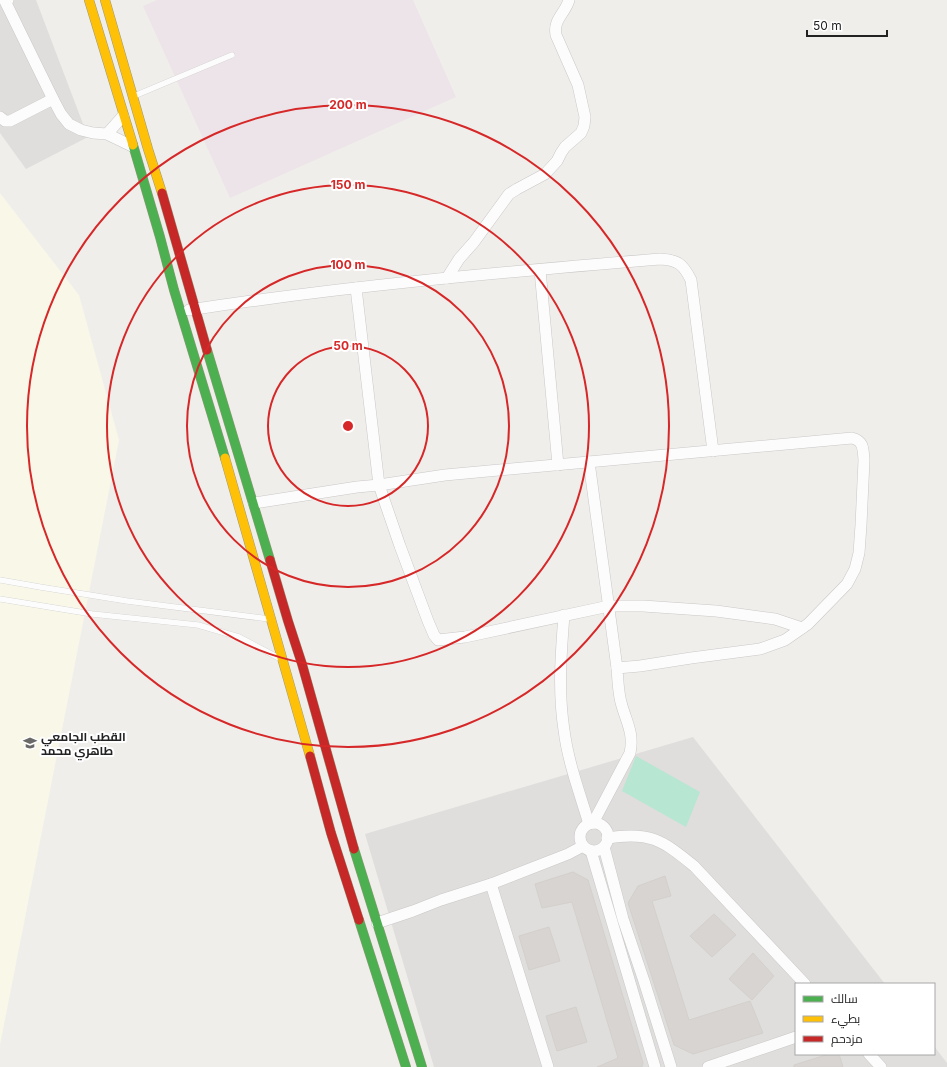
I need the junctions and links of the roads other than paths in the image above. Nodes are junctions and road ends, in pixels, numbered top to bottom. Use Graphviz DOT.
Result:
graph roads {
  1 [pos="89,0"];
  2 [pos="105,0"];
  3 [pos="569,0"];
  4 [pos="4,2"];
  5 [pos="232,55"];
  6 [pos="133,96"];
  7 [pos="53,99"];
  8 [pos="119,101"];
  9 [pos="123,116"];
  10 [pos="0,117"];
  11 [pos="107,134"];
  12 [pos="132,146"];
  13 [pos="540,270"];
  14 [pos="447,278"];
  15 [pos="356,288"];
  16 [pos="195,309"];
  17 [pos="181,312"];
  18 [pos="713,451"];
  19 [pos="589,462"];
  20 [pos="558,465"];
  21 [pos="379,485"];
  22 [pos="254,503"];
  23 [pos="0,580"];
  24 [pos="0,599"];
  25 [pos="609,606"];
  26 [pos="564,615"];
  27 [pos="279,620"];
  28 [pos="802,628"];
  29 [pos="282,659"];
  30 [pos="617,668"];
  31 [pos="591,824"];
  32 [pos="606,842"];
  33 [pos="587,848"];
  34 [pos="491,884"];
  35 [pos="377,923"];
  36 [pos="804,983"];
  37 [pos="411,1030"];
  38 [pos="396,1036"];
  39 [pos="795,1037"];
  40 [pos="866,1055"];
  41 [pos="870,1055"];
  42 [pos="406,1067"];
  43 [pos="422,1067"];
  44 [pos="548,1067"];
  45 [pos="655,1067"];
  46 [pos="671,1067"];
  47 [pos="708,1067"];
  48 [pos="869,1067"];
  49 [pos="881,1067"];
  1 -- 8 [label="main road"];
  2 -- 6 [label="main road"];
  3 -- 14 [label="street"];
  4 -- 7 [label="street"];
  5 -- 6 [label="lane"];
  6 -- 8 [label="lane"];
  6 -- 16 [label="main road"];
  7 -- 10 [label="street"];
  7 -- 11 [label="street"];
  8 -- 9 [label="main road"];
  9 -- 11 [label="street"];
  9 -- 12 [label="main road"];
  11 -- 12 [label="street"];
  12 -- 17 [label="main road"];
  13 -- 14 [label="street"];
  13 -- 18 [label="street"];
  13 -- 20 [label="street"];
  14 -- 15 [label="street"];
  15 -- 16 [label="street"];
  15 -- 21 [label="street"];
  16 -- 17 [label="street"];
  16 -- 22 [label="main road"];
  17 -- 27 [label="main road"];
  18 -- 19 [label="street"];
  18 -- 28 [label="street"];
  19 -- 20 [label="street"];
  19 -- 25 [label="street"];
  20 -- 21 [label="street"];
  21 -- 22 [label="street"];
  21 -- 26 [label="street"];
  22 -- 27 [label="main road"];
  23 -- 27 [label="lane"];
  24 -- 29 [label="lane"];
  25 -- 26 [label="street"];
  25 -- 28 [label="street"];
  25 -- 30 [label="street"];
  26 -- 31 [label="street"];
  27 -- 29 [label="main road"];
  27 -- 35 [label="main road"];
  28 -- 30 [label="street"];
  29 -- 38 [label="main road"];
  30 -- 31 [label="street"];
  31 -- 32 [label="street"];
  31 -- 33 [label="street"];
  32 -- 33 [label="street"];
  32 -- 36 [label="street"];
  32 -- 46 [label="street"];
  33 -- 34 [label="street"];
  33 -- 45 [label="street"];
  34 -- 35 [label="street"];
  34 -- 44 [label="street"];
  35 -- 37 [label="main road"];
  37 -- 38 [label="main road"];
  37 -- 43 [label="main road"];
  38 -- 42 [label="main road"];
  39 -- 47 [label="street"];
  40 -- 48 [label="street"];
  41 -- 49 [label="street"];
}
